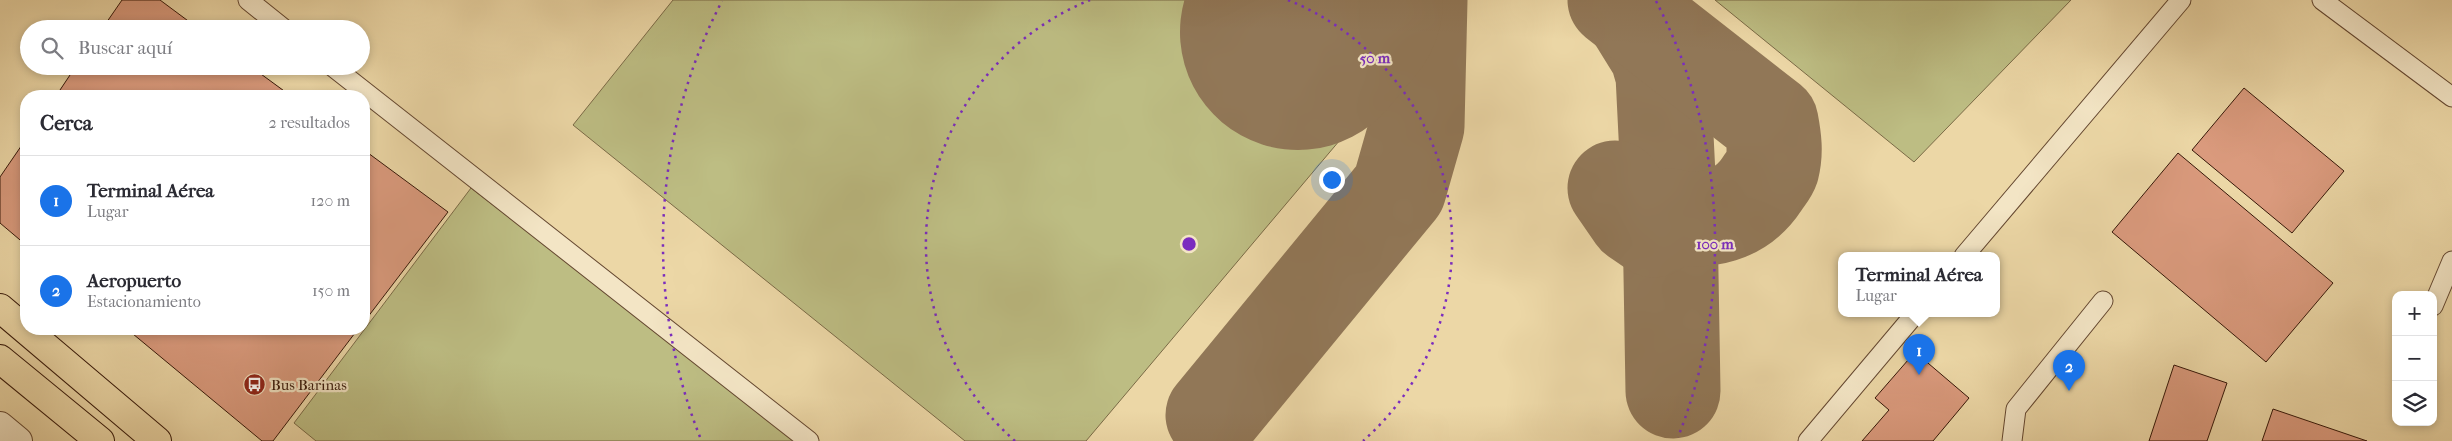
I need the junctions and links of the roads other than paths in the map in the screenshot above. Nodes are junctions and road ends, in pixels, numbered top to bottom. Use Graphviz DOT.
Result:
graph roads {
  1 [pos="248,0"];
  2 [pos="2181,0"];
  3 [pos="2322,0"];
  4 [pos="273,20"];
  5 [pos="343,75"];
  6 [pos="363,90"];
  7 [pos="370,96"];
  8 [pos="2452,97"];
  9 [pos="1967,252"];
  10 [pos="2452,261"];
  11 [pos="2437,297"];
  12 [pos="2103,301"];
  13 [pos="0,308"];
  14 [pos="1912,317"];
  15 [pos="20,325"];
  16 [pos="32,335"];
  17 [pos="0,359"];
  18 [pos="0,426"];
  19 [pos="18,441"];
  20 [pos="100,441"];
  21 [pos="157,441"];
  22 [pos="810,441"];
  23 [pos="1808,441"];
  24 [pos="2012,441"];
  1 -- 4 [label="lane"];
  2 -- 9 [label="lane"];
  3 -- 8 [label="lane"];
  5 -- 6 [label="lane"];
  7 -- 22 [label="lane"];
  10 -- 11 [label="lane"];
  12 -- 24 [label="lane"];
  13 -- 15 [label="main road"];
  14 -- 23 [label="lane"];
  16 -- 21 [label="main road"];
  17 -- 20 [label="main road"];
  18 -- 19 [label="street"];
}
